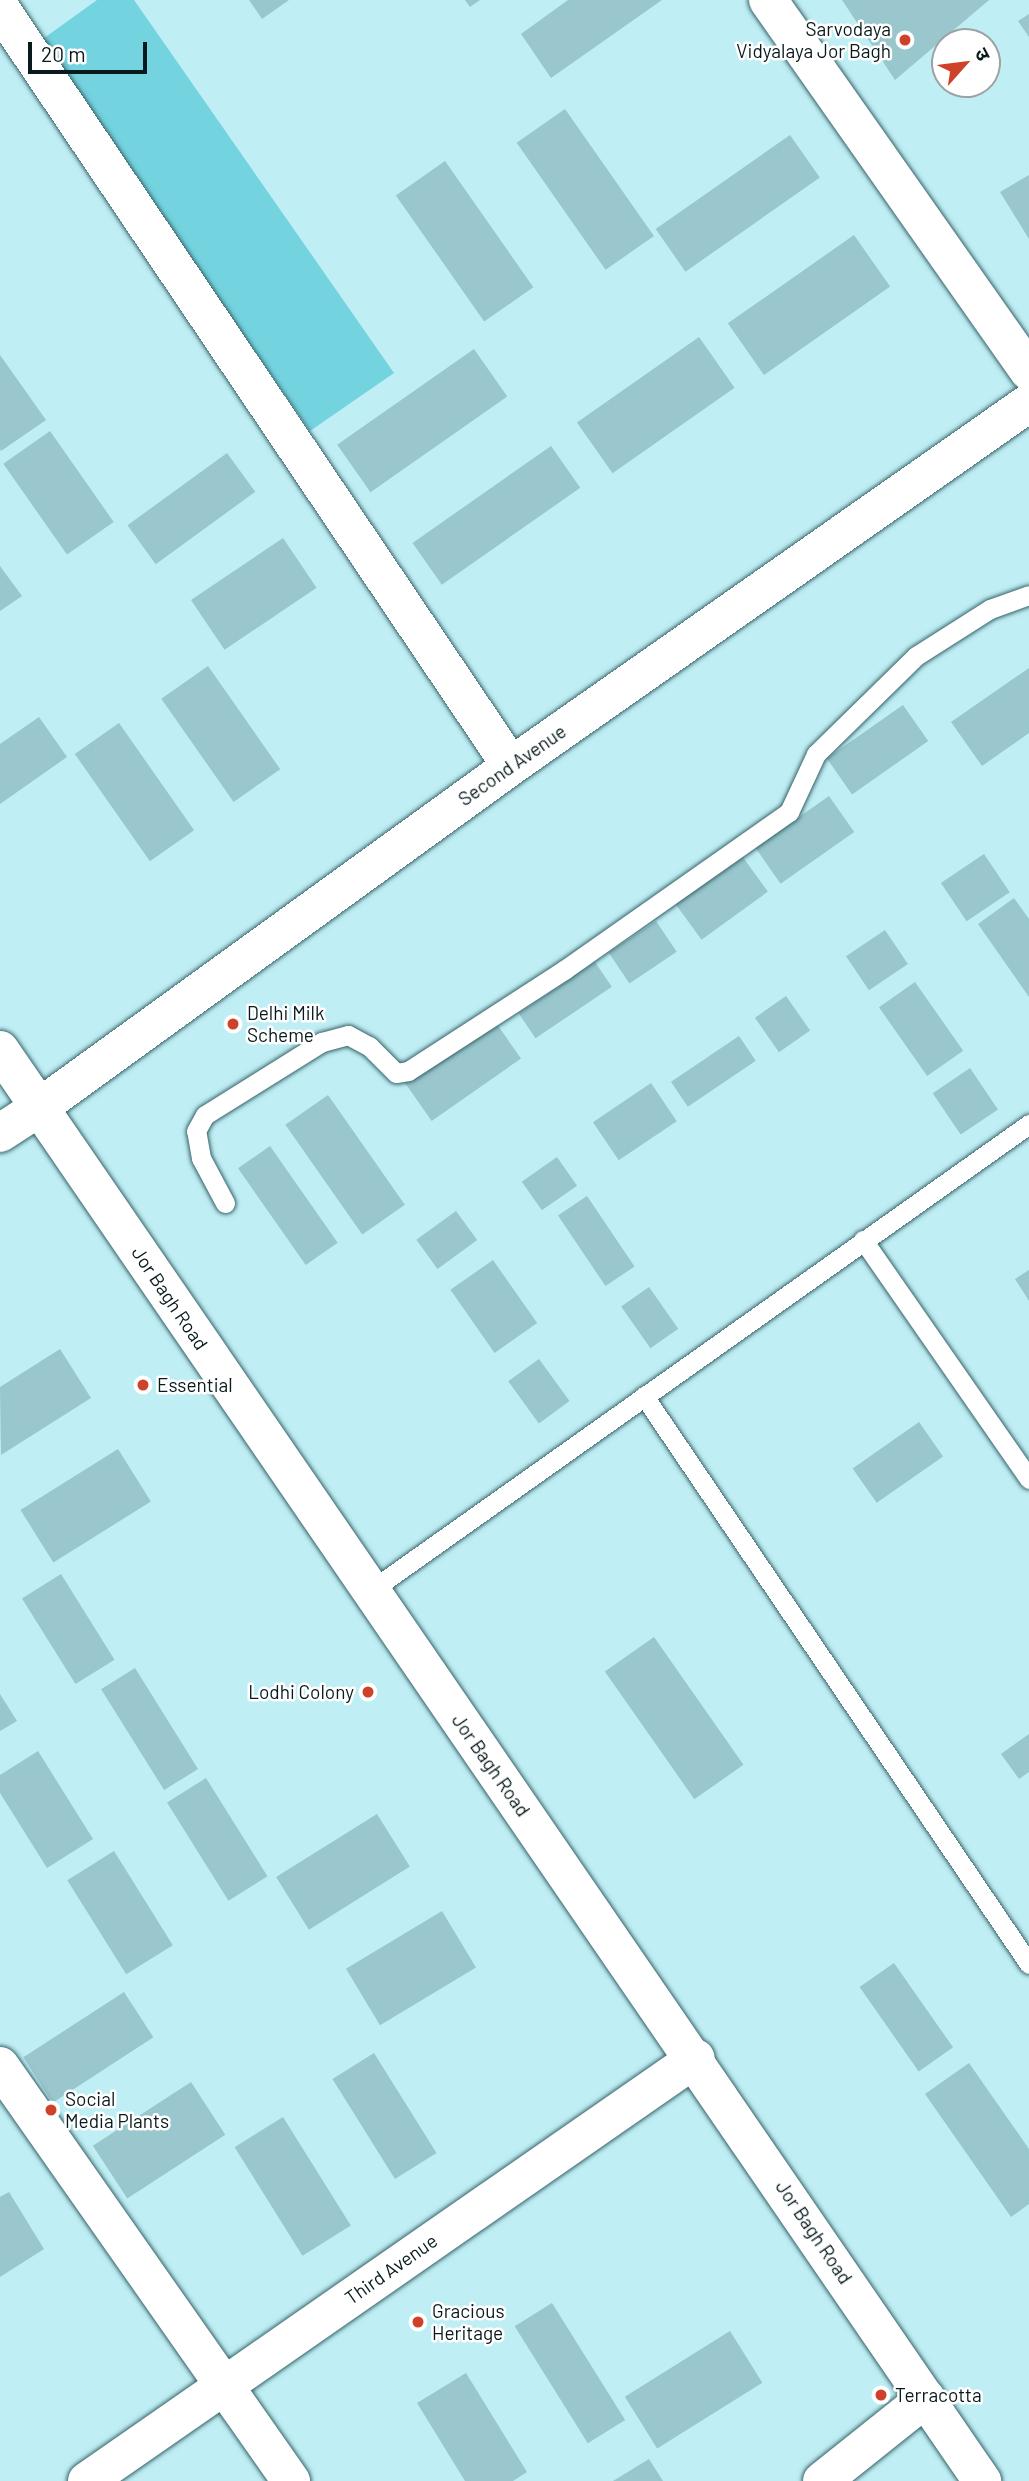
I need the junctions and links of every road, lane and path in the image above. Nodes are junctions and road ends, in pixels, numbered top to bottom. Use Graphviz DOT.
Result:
graph roads {
  1 [pos="768,0"];
  2 [pos="0,8"];
  3 [pos="1029,371"];
  4 [pos="1029,403"];
  5 [pos="1029,595"];
  6 [pos="511,766"];
  7 [pos="0,1050"];
  8 [pos="40,1107"];
  9 [pos="1029,1124"];
  10 [pos="0,1133"];
  11 [pos="225,1203"];
  12 [pos="863,1240"];
  13 [pos="644,1396"];
  14 [pos="1029,1479"];
  15 [pos="370,1591"];
  16 [pos="1029,1964"];
  17 [pos="696,2058"];
  18 [pos="0,2066"];
  19 [pos="225,2384"];
  20 [pos="926,2398"];
  21 [pos="87,2481"];
  22 [pos="291,2481"];
  23 [pos="822,2481"];
  24 [pos="982,2481"];
  1 -- 3 [label="street"];
  2 -- 6 [label="street"];
  4 -- 6 [label="street, Second Avenue"];
  5 -- 11 [label="lane"];
  6 -- 8 [label="street, Second Avenue"];
  7 -- 8 [label="street, Jor Bagh Road"];
  8 -- 10 [label="street, Second Avenue"];
  8 -- 15 [label="street, Jor Bagh Road"];
  9 -- 12 [label="lane"];
  12 -- 13 [label="lane"];
  12 -- 14 [label="lane"];
  13 -- 15 [label="lane"];
  13 -- 16 [label="lane"];
  15 -- 17 [label="street, Jor Bagh Road"];
  17 -- 19 [label="street, Third Avenue"];
  17 -- 20 [label="street, Jor Bagh Road"];
  18 -- 19 [label="street"];
  19 -- 21 [label="street, Third Avenue"];
  19 -- 22 [label="street"];
  20 -- 23 [label="street"];
  20 -- 24 [label="street, Jor Bagh Road"];
}
